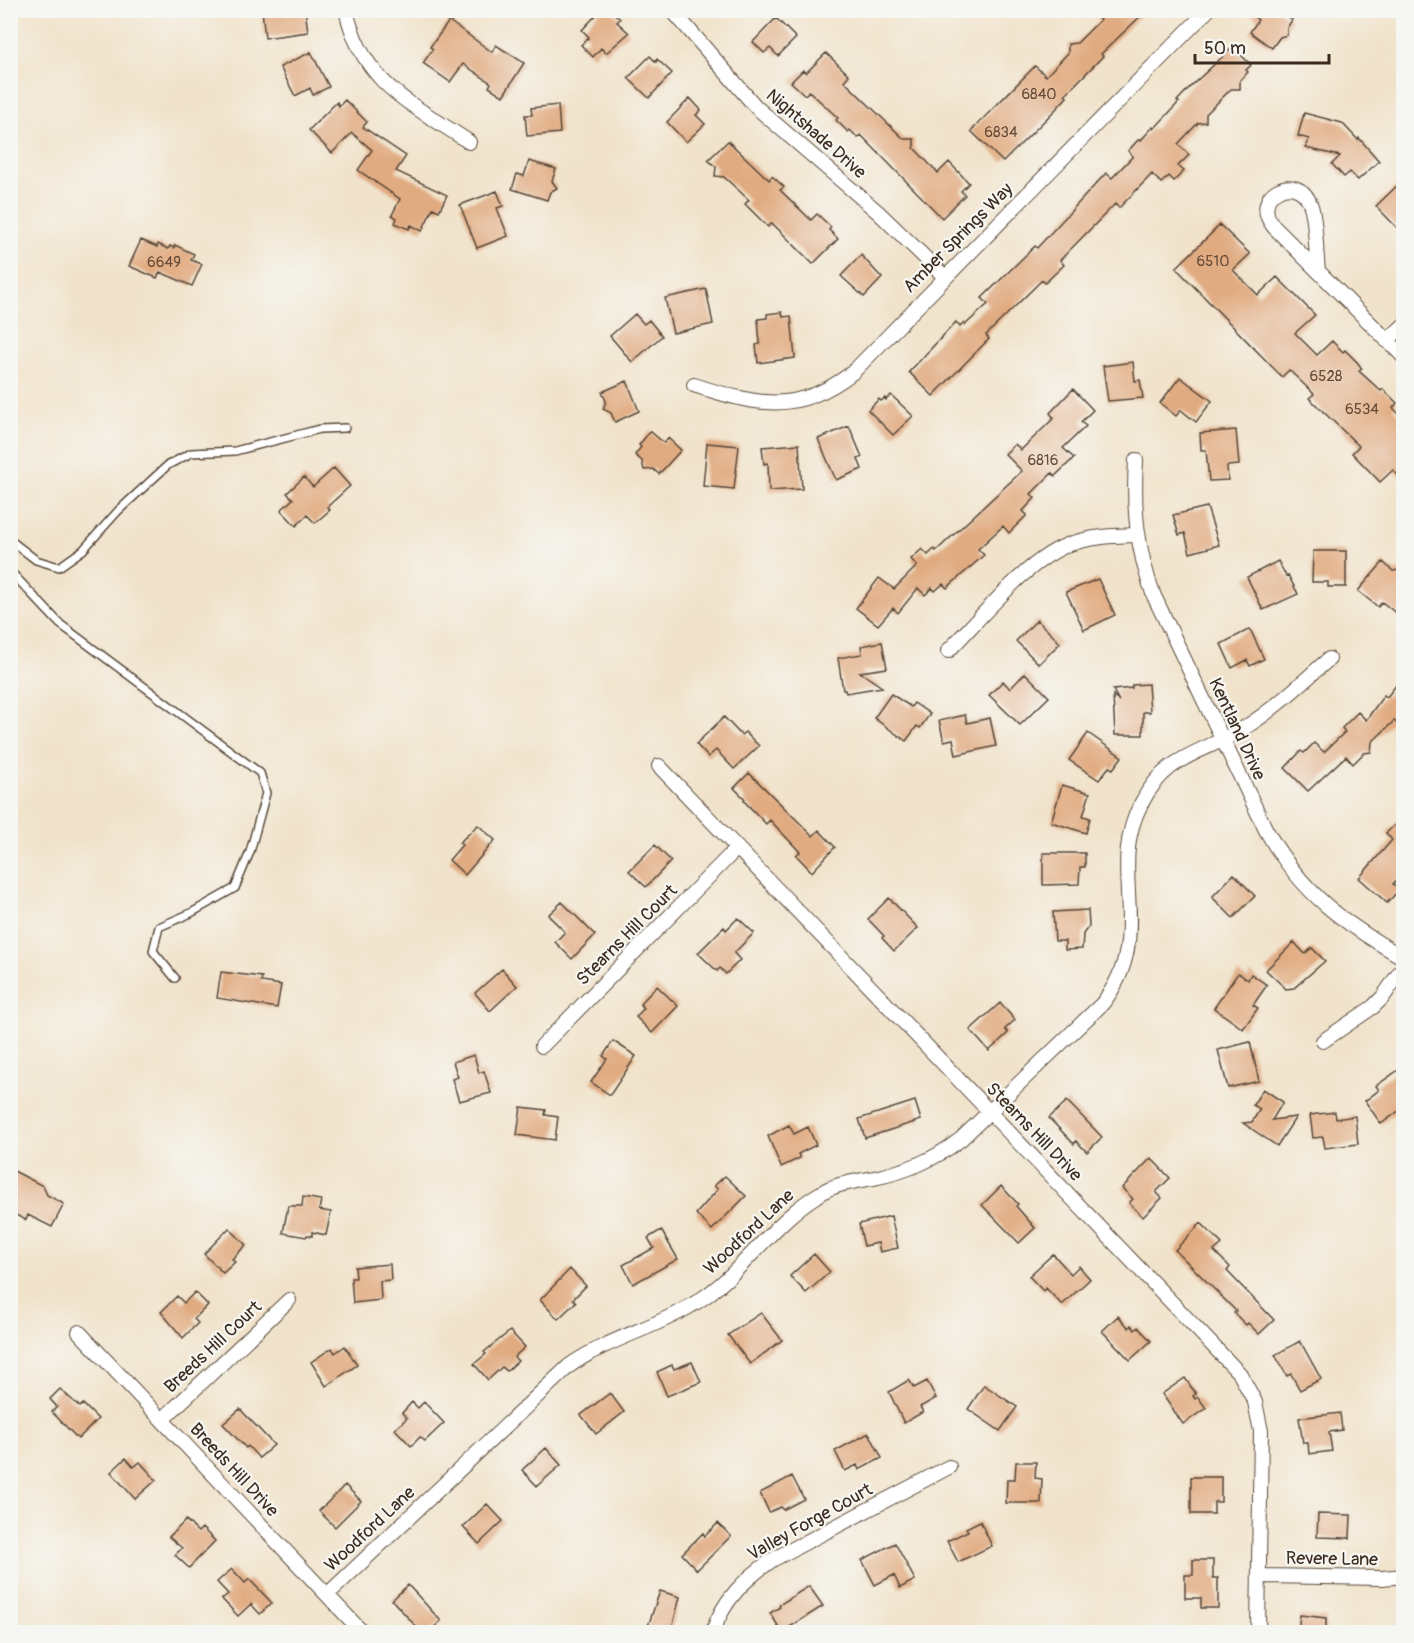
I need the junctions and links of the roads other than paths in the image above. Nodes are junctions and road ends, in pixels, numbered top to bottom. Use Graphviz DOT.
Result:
graph roads {
  1 [pos="346,10"];
  2 [pos="672,10"];
  3 [pos="1208,10"];
  4 [pos="469,142"];
  5 [pos="1318,271"];
  6 [pos="945,277"];
  7 [pos="1404,325"];
  8 [pos="1388,340"];
  9 [pos="1404,357"];
  10 [pos="694,386"];
  11 [pos="345,428"];
  12 [pos="1136,460"];
  13 [pos="1137,535"];
  14 [pos="10,540"];
  15 [pos="10,571"];
  16 [pos="948,651"];
  17 [pos="1329,659"];
  18 [pos="1221,738"];
  19 [pos="658,766"];
  20 [pos="737,848"];
  21 [pos="1404,958"];
  22 [pos="1404,966"];
  23 [pos="175,978"];
  24 [pos="1323,1041"];
  25 [pos="542,1046"];
  26 [pos="990,1112"];
  27 [pos="289,1300"];
  28 [pos="79,1332"];
  29 [pos="162,1420"];
  30 [pos="949,1467"];
  31 [pos="1259,1576"];
  32 [pos="1404,1576"];
  33 [pos="327,1595"];
  34 [pos="362,1632"];
  35 [pos="713,1632"];
  36 [pos="1258,1632"];
  1 -- 4 [label="street"];
  2 -- 6 [label="street, Nightshade Drive"];
  3 -- 6 [label="street, Amber Springs Way"];
  5 -- 5 [label="street"];
  5 -- 8 [label="street"];
  6 -- 10 [label="street, Amber Springs Way"];
  7 -- 8 [label="street"];
  8 -- 9 [label="street"];
  11 -- 14 [label="lane"];
  12 -- 13 [label="street, Kentland Drive"];
  13 -- 16 [label="street"];
  13 -- 18 [label="street, Kentland Drive"];
  15 -- 23 [label="lane"];
  17 -- 18 [label="street, Woodford Lane"];
  18 -- 21 [label="street, Kentland Drive"];
  18 -- 26 [label="street, Woodford Lane"];
  19 -- 20 [label="street, Stearns Hill Drive"];
  20 -- 25 [label="street, Stearns Hill Court"];
  20 -- 26 [label="street, Stearns Hill Drive"];
  22 -- 24 [label="street"];
  26 -- 31 [label="street, Stearns Hill Drive"];
  26 -- 33 [label="street, Woodford Lane"];
  27 -- 29 [label="street, Breeds Hill Court"];
  28 -- 29 [label="street, Breeds Hill Drive"];
  29 -- 33 [label="street, Breeds Hill Drive"];
  30 -- 35 [label="street, Valley Forge Court"];
  31 -- 32 [label="street, Revere Lane"];
  31 -- 36 [label="street"];
  33 -- 34 [label="street, Breeds Hill Drive"];
}
